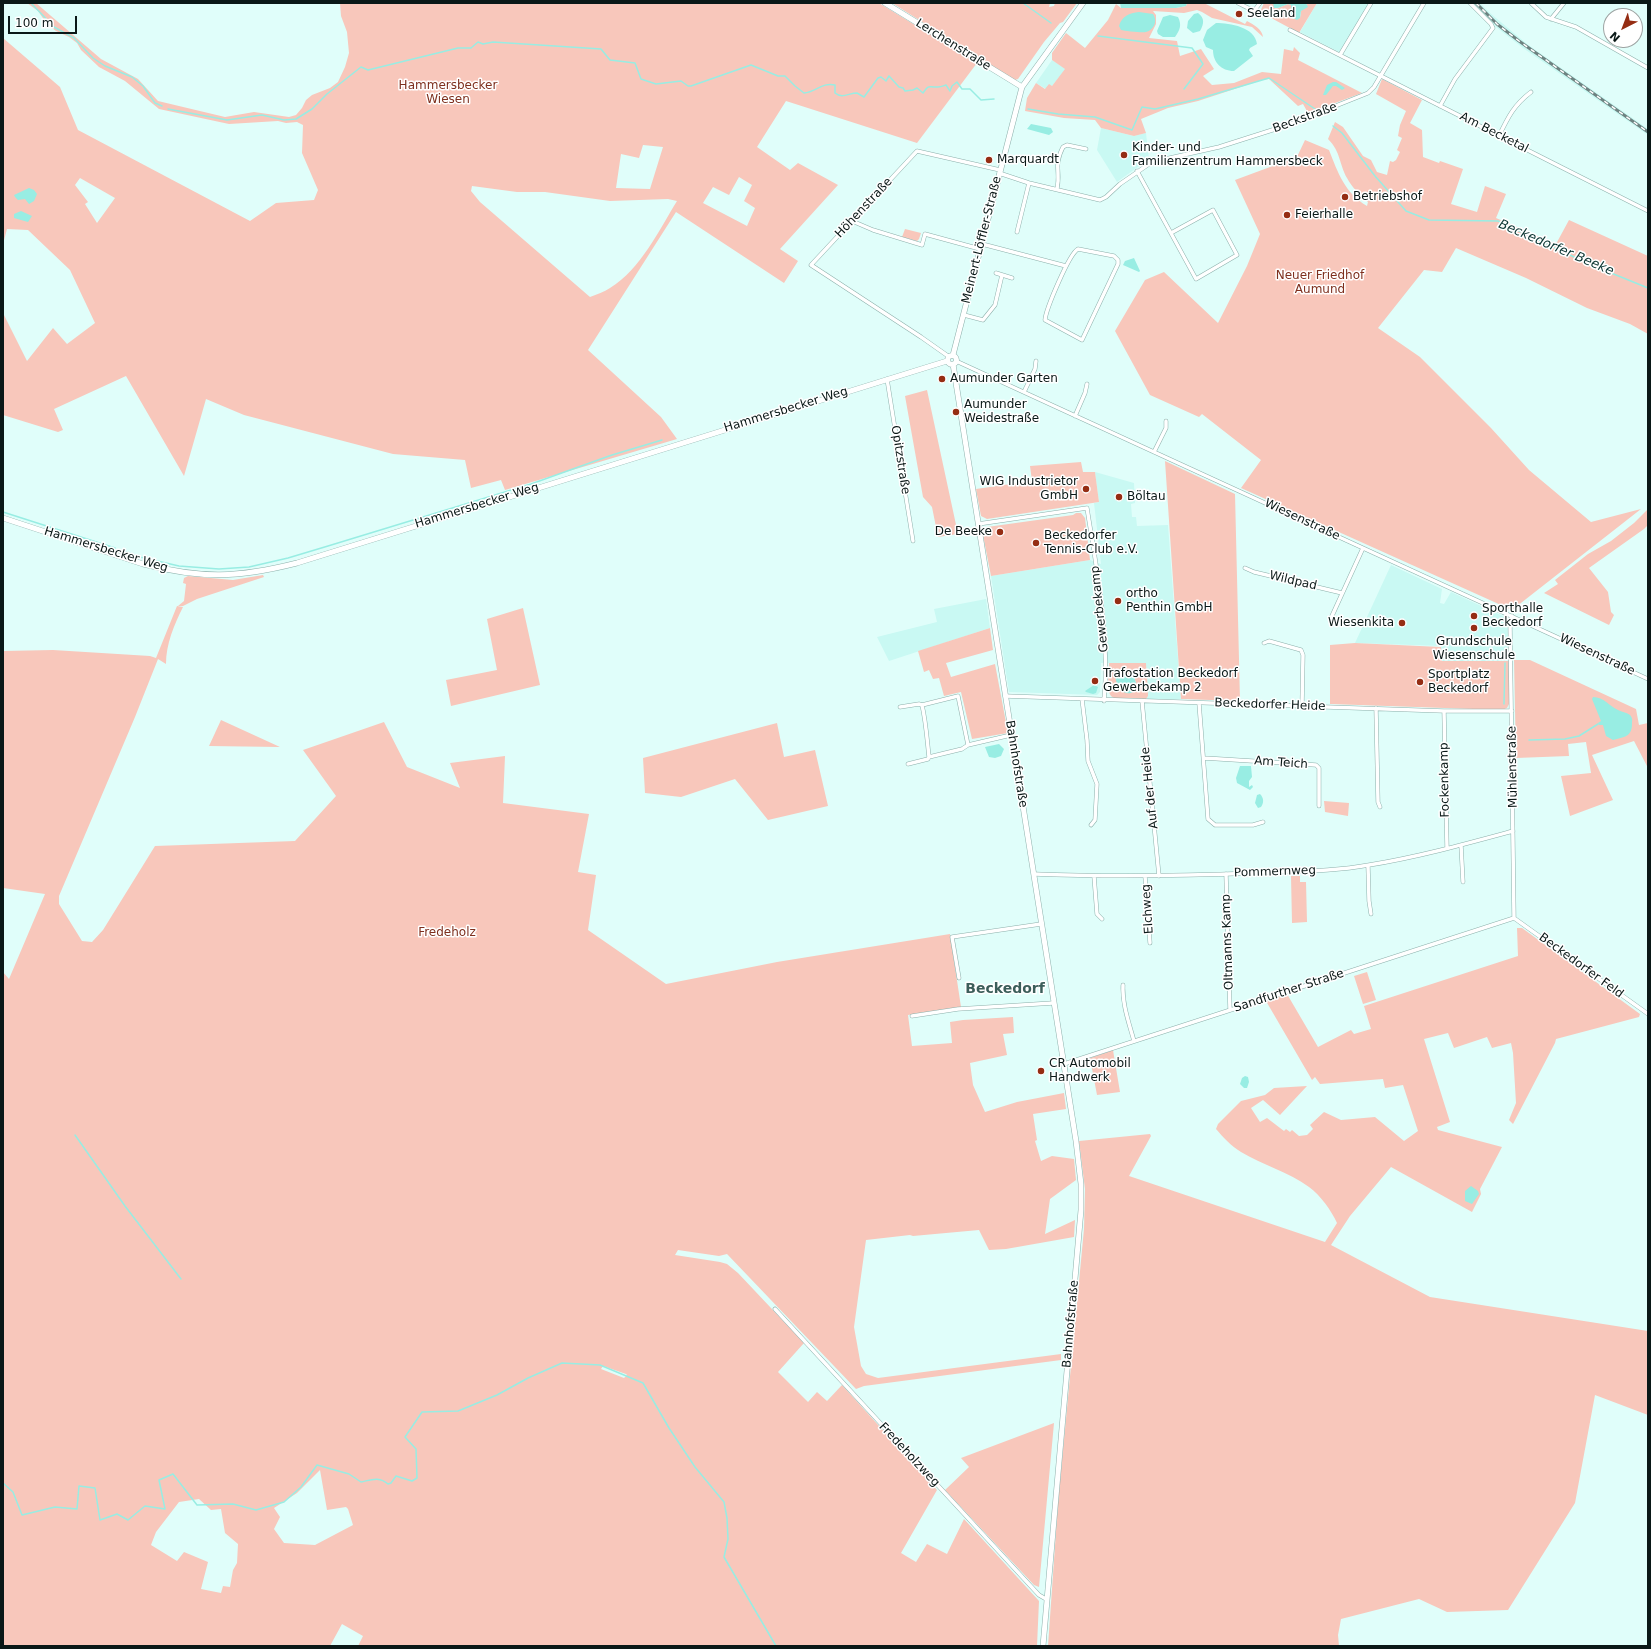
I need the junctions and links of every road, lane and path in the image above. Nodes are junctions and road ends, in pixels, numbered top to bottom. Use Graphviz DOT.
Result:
graph roads {
  1 [pos="885,3"];
  2 [pos="1083,3"];
  3 [pos="1238,3"];
  4 [pos="1260,3"];
  5 [pos="1371,3"];
  6 [pos="1424,3"];
  7 [pos="1470,3"];
  8 [pos="1531,3"];
  9 [pos="1564,3"];
  10 [pos="1551,19"];
  11 [pos="1290,30"];
  12 [pos="1340,55"];
  13 [pos="1648,68"];
  14 [pos="1380,76"];
  15 [pos="1022,87"];
  16 [pos="1531,92"];
  17 [pos="1440,106"];
  18 [pos="1499,136"];
  19 [pos="1086,149"];
  20 [pos="917,151"];
  21 [pos="1137,171"];
  22 [pos="1000,172"];
  23 [pos="1029,182"];
  24 [pos="1058,189"];
  25 [pos="1648,211"];
  26 [pos="852,221"];
  27 [pos="1016,232"];
  28 [pos="1171,233"];
  29 [pos="981,247"];
  30 [pos="1066,266"];
  31 [pos="996,273"];
  32 [pos="1002,275"];
  33 [pos="1012,278"];
  34 [pos="964,315"];
  35 [pos="949,357"];
  36 [pos="1036,361"];
  37 [pos="954,363"];
  38 [pos="887,379"];
  39 [pos="1087,384"];
  40 [pos="1024,392"];
  41 [pos="1075,416"];
  42 [pos="1166,421"];
  43 [pos="1154,452"];
  44 [pos="3,518"];
  45 [pos="978,524"];
  46 [pos="913,541"];
  47 [pos="1363,548"];
  48 [pos="1245,568"];
  49 [pos="1342,593"];
  50 [pos="1512,616"];
  51 [pos="1331,618"];
  52 [pos="1264,643"];
  53 [pos="1648,679"];
  54 [pos="1005,696"];
  55 [pos="1082,699"];
  56 [pos="1104,700"];
  57 [pos="1142,701"];
  58 [pos="1199,703"];
  59 [pos="922,705"];
  60 [pos="1302,706"];
  61 [pos="900,707"];
  62 [pos="1376,708"];
  63 [pos="1512,711"];
  64 [pos="1444,712"];
  65 [pos="1011,735"];
  66 [pos="968,745"];
  67 [pos="929,757"];
  68 [pos="1204,758"];
  69 [pos="908,764"];
  70 [pos="1319,806"];
  71 [pos="1380,807"];
  72 [pos="1263,822"];
  73 [pos="1091,825"];
  74 [pos="1513,831"];
  75 [pos="1461,845"];
  76 [pos="1446,848"];
  77 [pos="1368,866"];
  78 [pos="1034,874"];
  79 [pos="1226,874"];
  80 [pos="1094,876"];
  81 [pos="1145,876"];
  82 [pos="1159,876"];
  83 [pos="1463,882"];
  84 [pos="1371,914"];
  85 [pos="1514,918"];
  86 [pos="1102,919"];
  87 [pos="1041,924"];
  88 [pos="1150,943"];
  89 [pos="959,978"];
  90 [pos="1123,985"];
  91 [pos="1053,1003"];
  92 [pos="1230,1010"];
  93 [pos="1648,1014"];
  94 [pos="912,1016"];
  95 [pos="1134,1041"];
  96 [pos="1064,1064"];
  97 [pos="775,1309"];
  98 [pos="1046,1599"];
  99 [pos="1043,1646"];
  1 -- 15 [label="street, Lerchenstraße"];
  2 -- 15 [label="street, Meinert-Löffler-Straße"];
  3 -- 4 [label="street"];
  5 -- 12 [label="street"];
  6 -- 14 [label="street, Beckstraße"];
  7 -- 17 [label="street"];
  8 -- 10 [label="street"];
  9 -- 10 [label="street"];
  10 -- 13 [label="street"];
  11 -- 12 [label="street, Am Becketal"];
  12 -- 14 [label="street, Am Becketal"];
  14 -- 17 [label="street, Am Becketal"];
  14 -- 21 [label="street, Beckstraße"];
  15 -- 22 [label="street, Meinert-Löffler-Straße"];
  16 -- 18 [label="street"];
  17 -- 18 [label="street, Am Becketal"];
  18 -- 25 [label="street, Am Becketal"];
  19 -- 24 [label="street"];
  20 -- 22 [label="street, Beckstraße"];
  20 -- 26 [label="street, Höhenstraße"];
  21 -- 24 [label="street, Beckstraße"];
  21 -- 28 [label="street"];
  22 -- 23 [label="street, Beckstraße"];
  22 -- 29 [label="street, Meinert-Löffler-Straße"];
  23 -- 24 [label="street, Beckstraße"];
  23 -- 27 [label="street"];
  26 -- 29 [label="street"];
  26 -- 35 [label="street, Höhenstraße"];
  28 -- 28 [label="street"];
  29 -- 30 [label="street"];
  29 -- 34 [label="street, Meinert-Löffler-Straße"];
  30 -- 30 [label="street"];
  31 -- 32 [label="street"];
  32 -- 33 [label="street"];
  32 -- 34 [label="street"];
  34 -- 35 [label="street, Meinert-Löffler-Straße"];
  35 -- 37 [label="street"];
  35 -- 37 [label="street"];
  35 -- 38 [label="street, Hammersbecker Weg"];
  36 -- 40 [label="street"];
  37 -- 40 [label="street, Wiesenstraße"];
  37 -- 45 [label="street, Bahnhofstraße"];
  38 -- 44 [label="street, Hammersbecker Weg"];
  38 -- 46 [label="street, Opitzstraße"];
  39 -- 41 [label="street"];
  40 -- 41 [label="street, Wiesenstraße"];
  41 -- 43 [label="street, Wiesenstraße"];
  42 -- 43 [label="street"];
  43 -- 47 [label="street, Wiesenstraße"];
  45 -- 54 [label="street, Bahnhofstraße"];
  45 -- 56 [label="street, Gewerbekamp"];
  47 -- 49 [label="street"];
  47 -- 50 [label="street, Wiesenstraße"];
  48 -- 49 [label="street, Wildpad"];
  49 -- 51 [label="street"];
  50 -- 53 [label="street, Wiesenstraße"];
  50 -- 63 [label="street, Mühlenstraße"];
  52 -- 60 [label="street"];
  54 -- 55 [label="street, Beckedorfer Heide"];
  54 -- 65 [label="street, Bahnhofstraße"];
  55 -- 56 [label="street, Beckedorfer Heide"];
  55 -- 73 [label="street"];
  56 -- 57 [label="street, Beckedorfer Heide"];
  57 -- 58 [label="street, Beckedorfer Heide"];
  57 -- 82 [label="street, Auf der Heide"];
  58 -- 60 [label="street, Beckedorfer Heide"];
  58 -- 68 [label="street"];
  59 -- 61 [label="street"];
  59 -- 66 [label="street"];
  59 -- 67 [label="street"];
  60 -- 62 [label="street, Beckedorfer Heide"];
  62 -- 64 [label="street, Beckedorfer Heide"];
  62 -- 71 [label="street"];
  63 -- 64 [label="street, Beckedorfer Heide"];
  63 -- 74 [label="street, Mühlenstraße"];
  64 -- 76 [label="street, Fockenkamp"];
  65 -- 66 [label="street"];
  65 -- 78 [label="street, Bahnhofstraße"];
  66 -- 67 [label="street"];
  67 -- 69 [label="street"];
  68 -- 70 [label="street, Am Teich"];
  68 -- 72 [label="street"];
  74 -- 75 [label="street, Pommernweg"];
  74 -- 85 [label="street, Mühlenstraße"];
  75 -- 76 [label="street, Pommernweg"];
  75 -- 83 [label="street"];
  76 -- 77 [label="street, Pommernweg"];
  77 -- 79 [label="street, Pommernweg"];
  77 -- 84 [label="street"];
  78 -- 80 [label="street, Pommernweg"];
  78 -- 87 [label="street, Bahnhofstraße"];
  79 -- 82 [label="street, Pommernweg"];
  79 -- 92 [label="street, Oltmanns Kamp"];
  80 -- 81 [label="street, Pommernweg"];
  80 -- 86 [label="street"];
  81 -- 82 [label="street, Pommernweg"];
  81 -- 88 [label="street, Elchweg"];
  85 -- 92 [label="street, Sandfurther Straße"];
  85 -- 93 [label="street, Beckedorfer Feld"];
  87 -- 89 [label="street"];
  87 -- 91 [label="street, Bahnhofstraße"];
  90 -- 95 [label="street"];
  91 -- 94 [label="street"];
  91 -- 96 [label="street, Bahnhofstraße"];
  92 -- 95 [label="street, Sandfurther Straße"];
  95 -- 96 [label="street, Sandfurther Straße"];
  96 -- 98 [label="street, Bahnhofstraße"];
  97 -- 98 [label="street, Fredeholzweg"];
  98 -- 99 [label="street, Bahnhofstraße"];
}
